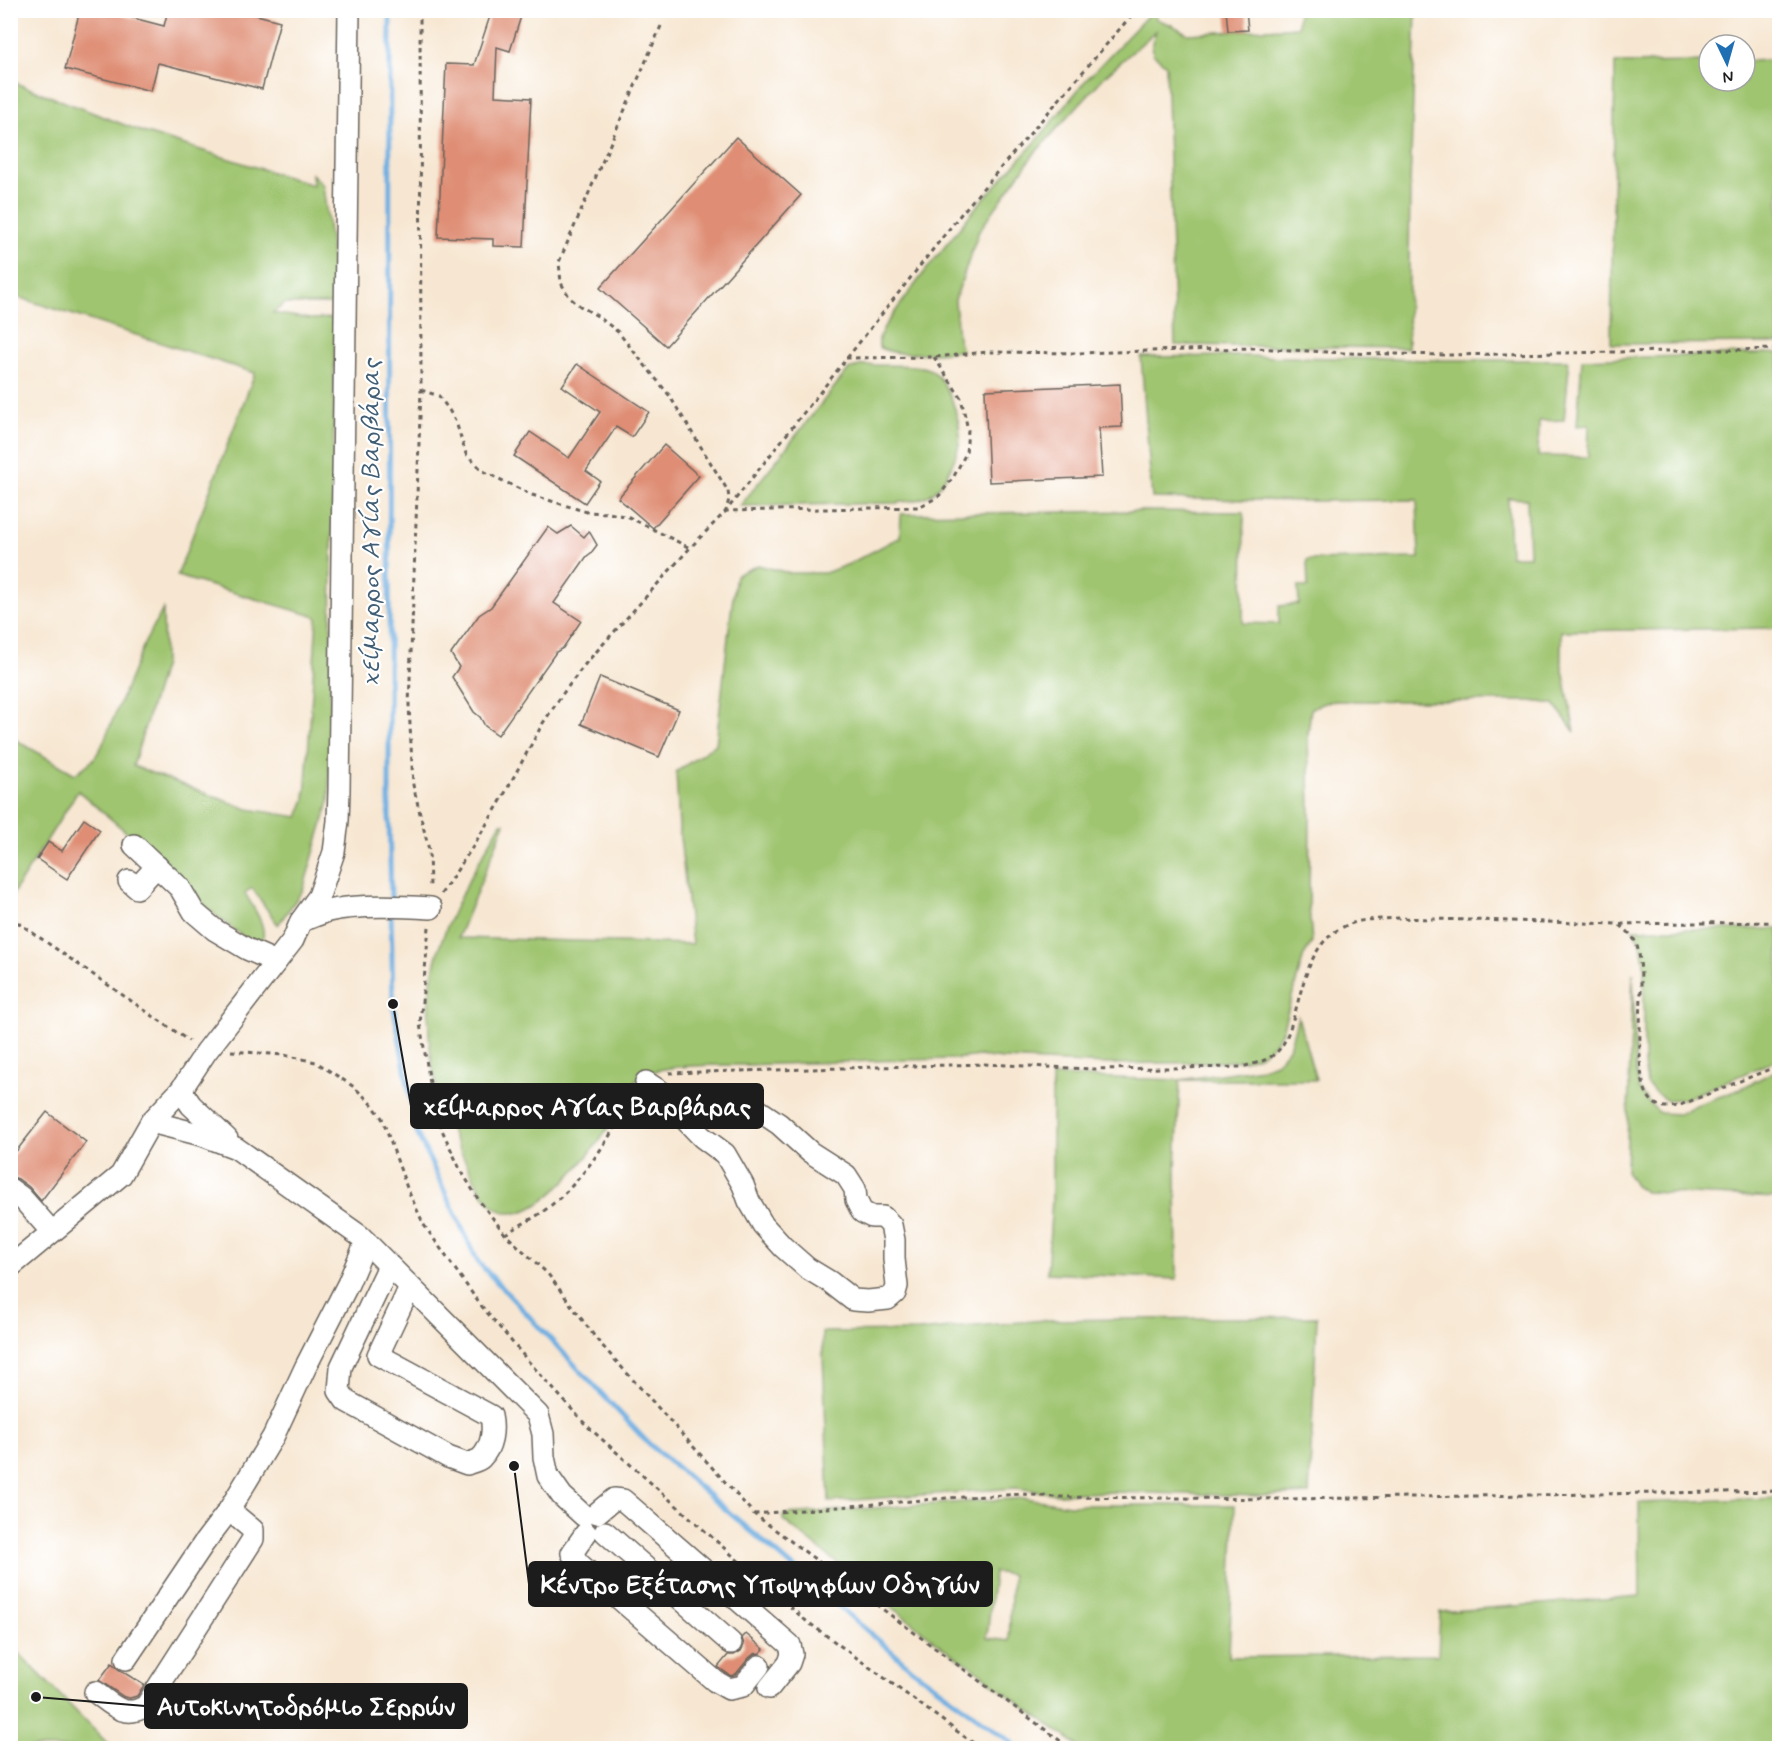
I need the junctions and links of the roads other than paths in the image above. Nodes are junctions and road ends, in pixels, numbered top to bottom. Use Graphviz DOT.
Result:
graph roads {
  1 [pos="350,10"];
  2 [pos="134,845"];
  3 [pos="157,866"];
  4 [pos="129,881"];
  5 [pos="423,908"];
  6 [pos="301,921"];
  7 [pos="276,962"];
  8 [pos="646,1082"];
  9 [pos="181,1090"];
  10 [pos="669,1097"];
  11 [pos="151,1122"];
  12 [pos="236,1148"];
  13 [pos="10,1189"];
  14 [pos="52,1232"];
  15 [pos="366,1242"];
  16 [pos="389,1266"];
  17 [pos="10,1267"];
  18 [pos="410,1287"];
  19 [pos="518,1395"];
  20 [pos="491,1416"];
  21 [pos="229,1510"];
  22 [pos="593,1524"];
  23 [pos="731,1643"];
  24 [pos="126,1659"];
  25 [pos="759,1666"];
  26 [pos="769,1688"];
  27 [pos="95,1692"];
  1 -- 6 [label="street"];
  2 -- 3 [label="street"];
  3 -- 4 [label="street"];
  3 -- 7 [label="street"];
  5 -- 6 [label="street"];
  6 -- 7 [label="street"];
  7 -- 9 [label="street"];
  8 -- 10 [label="street"];
  9 -- 11 [label="street"];
  9 -- 12 [label="street"];
  10 -- 10 [label="street"];
  11 -- 12 [label="street"];
  11 -- 14 [label="street"];
  12 -- 15 [label="street"];
  13 -- 14 [label="street"];
  14 -- 17 [label="street"];
  15 -- 16 [label="street"];
  15 -- 21 [label="street"];
  16 -- 18 [label="street"];
  16 -- 20 [label="street"];
  18 -- 19 [label="street"];
  18 -- 20 [label="street"];
  19 -- 20 [label="street"];
  19 -- 22 [label="street"];
  21 -- 24 [label="street"];
  21 -- 27 [label="street"];
  22 -- 23 [label="street"];
  22 -- 25 [label="street"];
  22 -- 26 [label="street"];
}
